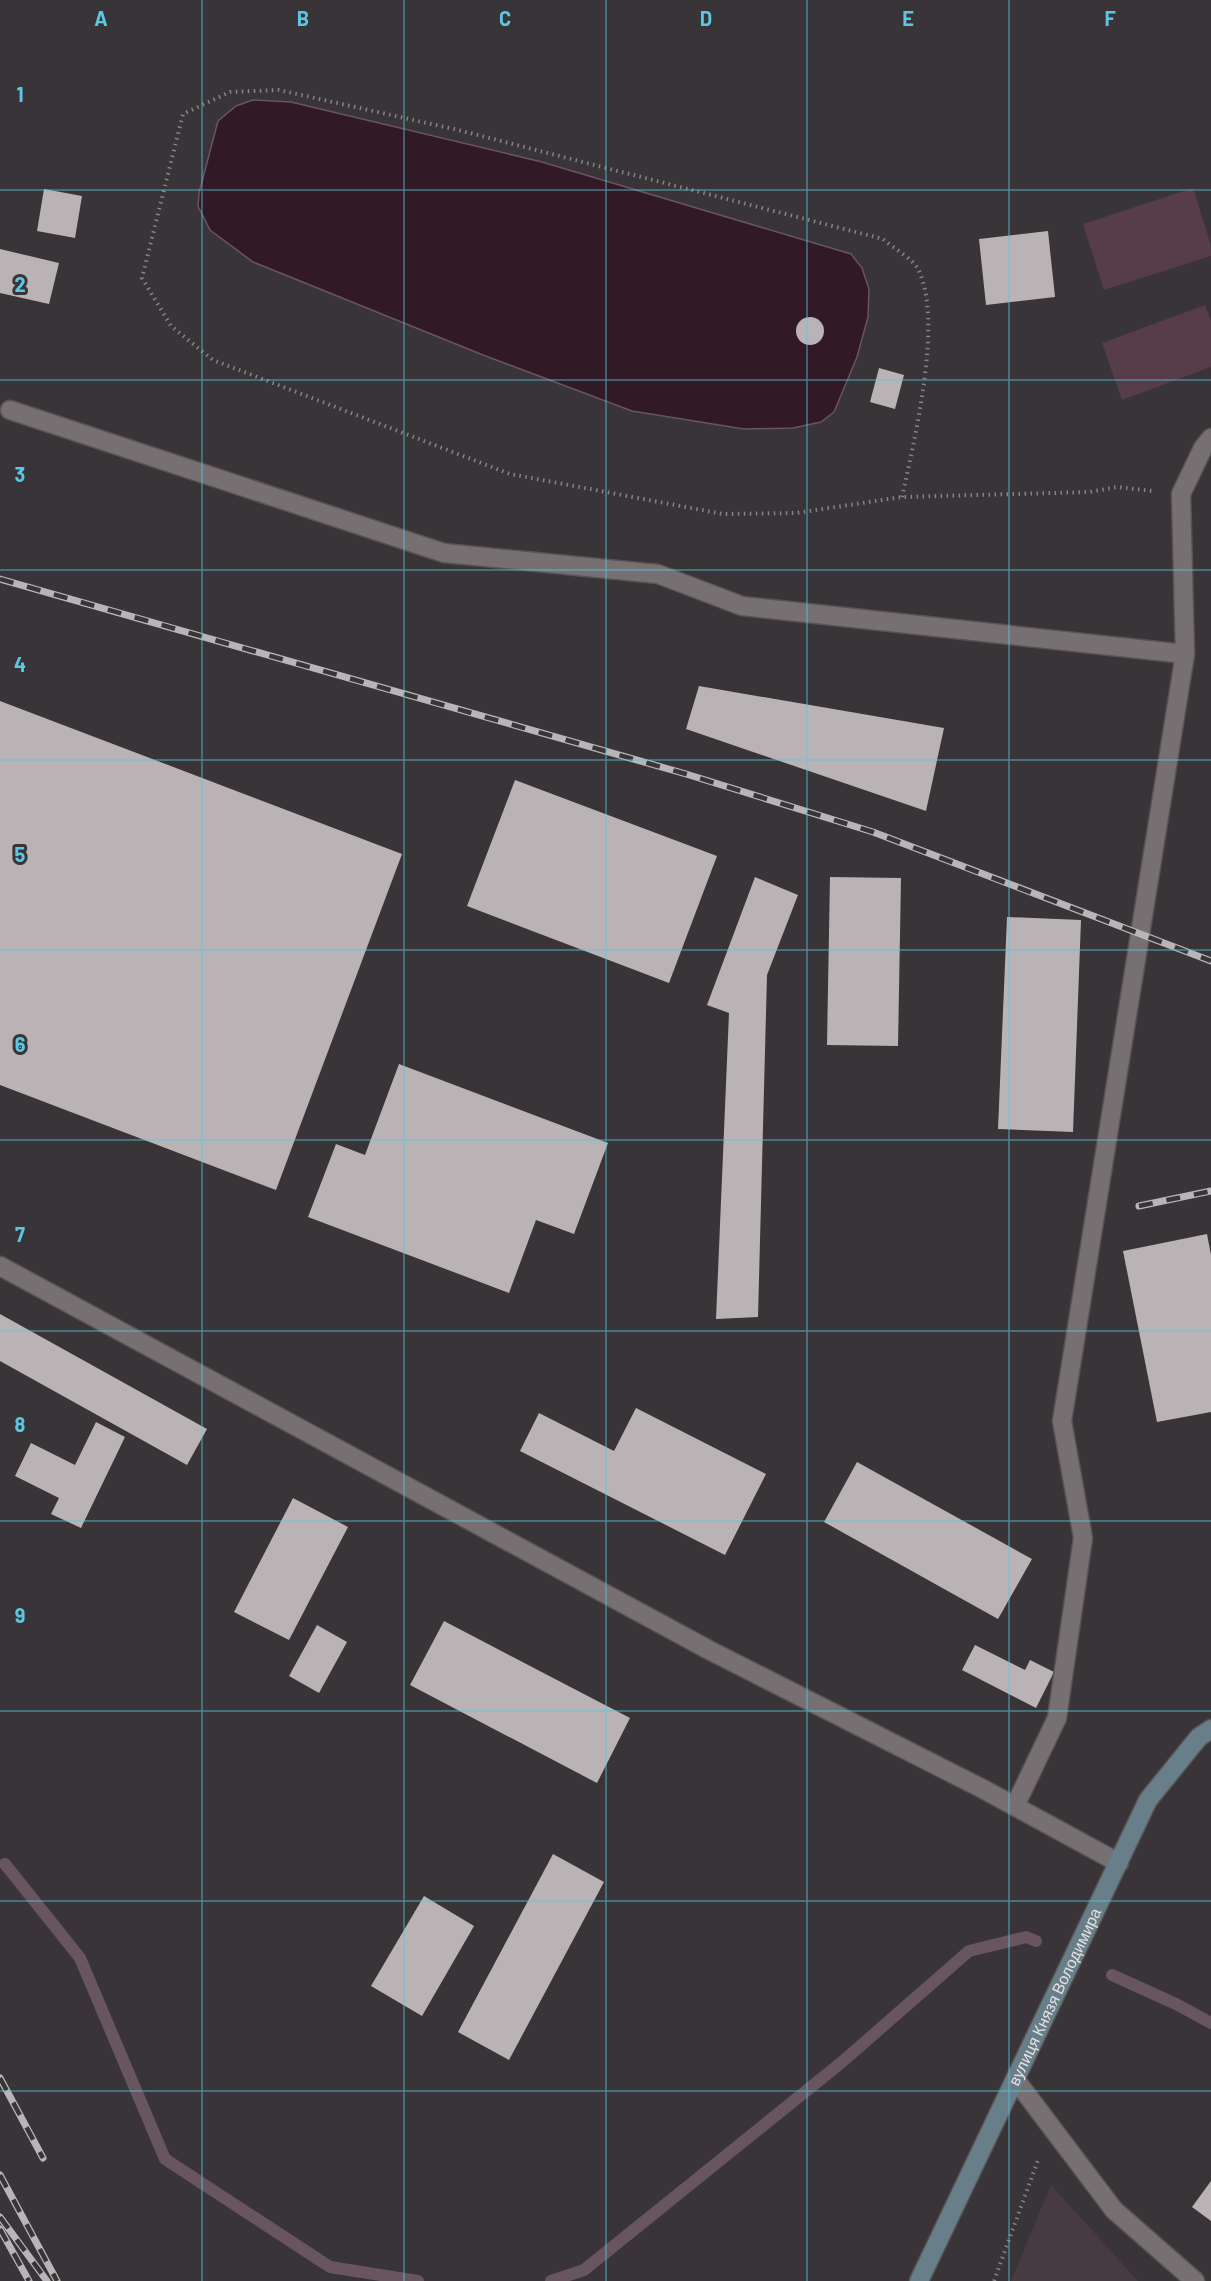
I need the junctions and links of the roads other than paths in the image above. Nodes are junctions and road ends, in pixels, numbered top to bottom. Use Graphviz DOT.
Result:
graph roads {
  1 [pos="10,410"];
  2 [pos="1211,438"];
  3 [pos="1185,654"];
  4 [pos="0,1266"];
  5 [pos="1211,1729"];
  6 [pos="1015,1806"];
  7 [pos="1119,1863"];
  8 [pos="1015,2079"];
  9 [pos="920,2281"];
  10 [pos="1195,2281"];
  1 -- 3 [label="lane"];
  2 -- 3 [label="lane"];
  3 -- 6 [label="lane"];
  4 -- 6 [label="lane"];
  5 -- 7 [label="main road, вулиця Князя Володимира"];
  6 -- 7 [label="lane"];
  7 -- 8 [label="main road, вулиця Князя Володимира"];
  8 -- 9 [label="main road, вулиця Князя Володимира"];
  8 -- 10 [label="lane"];
}
